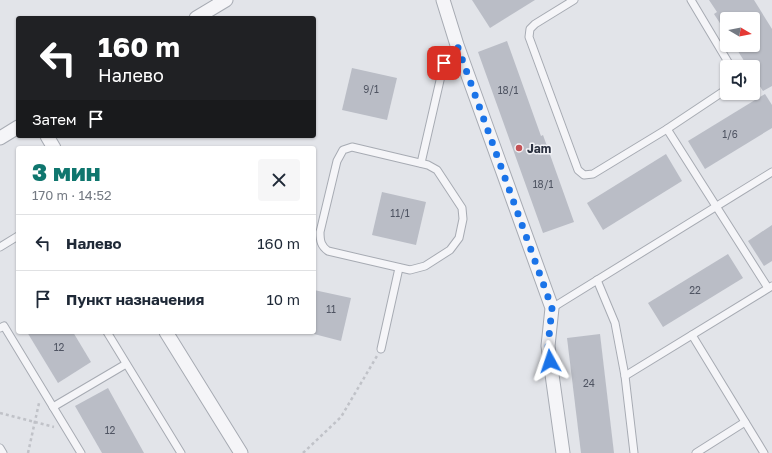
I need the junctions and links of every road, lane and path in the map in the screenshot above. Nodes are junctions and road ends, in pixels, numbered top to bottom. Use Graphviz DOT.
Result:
graph roads {
  1 [pos="226,0"];
  2 [pos="574,0"];
  3 [pos="692,0"];
  4 [pos="445,1"];
  5 [pos="199,16"];
  6 [pos="457,45"];
  7 [pos="727,60"];
  8 [pos="720,94"];
  9 [pos="16,128"];
  10 [pos="667,129"];
  11 [pos="0,138"];
  12 [pos="421,163"];
  13 [pos="772,172"];
  14 [pos="716,206"];
  15 [pos="16,237"];
  16 [pos="0,247"];
  17 [pos="399,268"];
  18 [pos="597,280"];
  19 [pos="770,287"];
  20 [pos="552,308"];
  21 [pos="0,328"];
  22 [pos="108,334"];
  23 [pos="167,334"];
  24 [pos="692,335"];
  25 [pos="381,349"];
  26 [pos="126,364"];
  27 [pos="625,376"];
  28 [pos="42,388"];
  29 [pos="53,407"];
  30 [pos="0,413"];
  31 [pos="35,422"];
  32 [pos="745,422"];
  33 [pos="68,431"];
  34 [pos="0,448"];
  35 [pos="3,453"];
  36 [pos="28,453"];
  37 [pos="81,453"];
  38 [pos="181,453"];
  39 [pos="241,453"];
  40 [pos="303,453"];
  41 [pos="562,453"];
  42 [pos="634,453"];
  43 [pos="696,453"];
  44 [pos="764,453"];
  1 -- 5 [label="street"];
  2 -- 10 [label="lane"];
  3 -- 7 [label="lane"];
  4 -- 6 [label="street"];
  6 -- 12 [label="lane"];
  6 -- 20 [label="street"];
  8 -- 10 [label="lane"];
  9 -- 11 [label="street"];
  10 -- 14 [label="lane"];
  12 -- 17 [label="lane"];
  12 -- 17 [label="lane"];
  13 -- 14 [label="lane"];
  14 -- 18 [label="lane"];
  14 -- 19 [label="lane"];
  15 -- 16 [label="lane"];
  17 -- 25 [label="lane"];
  18 -- 20 [label="lane"];
  18 -- 27 [label="lane"];
  19 -- 24 [label="lane"];
  20 -- 41 [label="street"];
  21 -- 28 [label="lane"];
  22 -- 26 [label="lane"];
  23 -- 39 [label="street"];
  24 -- 27 [label="lane"];
  24 -- 32 [label="lane"];
  25 -- 40 [label="path"];
  26 -- 29 [label="lane"];
  26 -- 38 [label="lane"];
  27 -- 42 [label="lane"];
  28 -- 29 [label="lane"];
  28 -- 31 [label="path"];
  29 -- 33 [label="lane"];
  30 -- 31 [label="path"];
  31 -- 33 [label="path"];
  31 -- 36 [label="path"];
  32 -- 43 [label="lane"];
  32 -- 44 [label="lane"];
  33 -- 37 [label="lane"];
  34 -- 35 [label="lane"];
}
